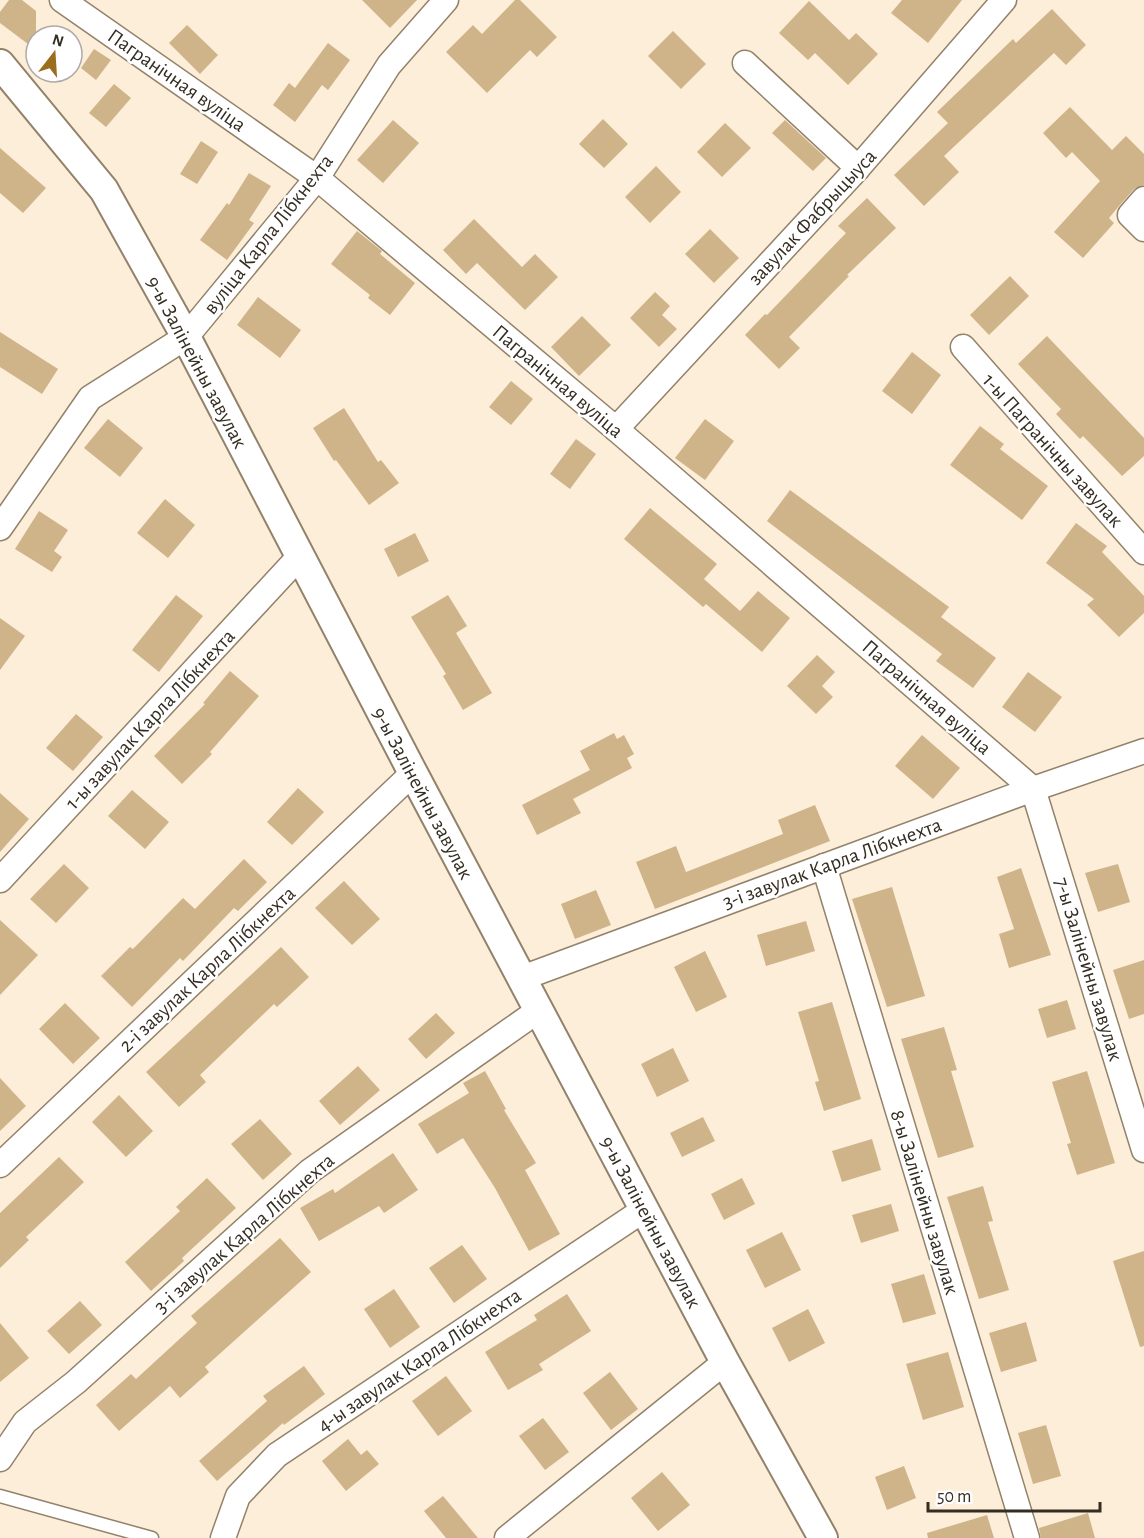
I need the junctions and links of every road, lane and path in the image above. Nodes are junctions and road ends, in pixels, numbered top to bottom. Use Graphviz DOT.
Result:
graph roads {
  1 [pos="62,0"];
  2 [pos="446,0"];
  3 [pos="1004,0"];
  4 [pos="746,63"];
  5 [pos="0,64"];
  6 [pos="858,168"];
  7 [pos="317,178"];
  8 [pos="1144,199"];
  9 [pos="1144,229"];
  10 [pos="186,337"];
  11 [pos="963,347"];
  12 [pos="616,429"];
  13 [pos="0,528"];
  14 [pos="1144,552"];
  15 [pos="299,557"];
  16 [pos="1144,751"];
  17 [pos="413,773"];
  18 [pos="1034,789"];
  19 [pos="824,866"];
  20 [pos="0,880"];
  21 [pos="522,978"];
  22 [pos="539,1010"];
  23 [pos="1144,1150"];
  24 [pos="0,1165"];
  25 [pos="645,1209"];
  26 [pos="725,1362"];
  27 [pos="0,1460"];
  28 [pos="0,1496"];
  29 [pos="152,1538"];
  30 [pos="223,1538"];
  31 [pos="507,1538"];
  32 [pos="823,1538"];
  33 [pos="1027,1538"];
  1 -- 7 [label="street, Пагранічная вуліца"];
  2 -- 7 [label="street, вуліца Карла Лібкнехта"];
  3 -- 6 [label="street, завулак Фабрыцыуса"];
  4 -- 6 [label="street"];
  5 -- 10 [label="street, 9-ы Залінейны завулак"];
  6 -- 12 [label="street, завулак Фабрыцыуса"];
  7 -- 10 [label="street, вуліца Карла Лібкнехта"];
  7 -- 12 [label="street, Пагранічная вуліца"];
  8 -- 9 [label="street"];
  10 -- 13 [label="street, вуліца Карла Лібкнехта"];
  10 -- 15 [label="street, 9-ы Залінейны завулак"];
  11 -- 14 [label="street, 1-ы Пагранічны завулак"];
  12 -- 18 [label="street, Пагранічная вуліца"];
  15 -- 17 [label="street, 9-ы Залінейны завулак"];
  15 -- 20 [label="street, 1-ы завулак Карла Лібкнехта"];
  16 -- 18 [label="street, 3-і завулак Карла Лібкнехта"];
  17 -- 21 [label="street, 9-ы Залінейны завулак"];
  17 -- 24 [label="street, 2-і завулак Карла Лібкнехта"];
  18 -- 19 [label="street, 3-і завулак Карла Лібкнехта"];
  18 -- 23 [label="street, 7-ы Залінейны завулак"];
  19 -- 21 [label="street, 3-і завулак Карла Лібкнехта"];
  19 -- 33 [label="street, 8-ы Залінейны завулак"];
  21 -- 22 [label="street, 9-ы Залінейны завулак"];
  22 -- 25 [label="street, 9-ы Залінейны завулак"];
  22 -- 27 [label="street, 3-і завулак Карла Лібкнехта"];
  25 -- 26 [label="street, 9-ы Залінейны завулак"];
  25 -- 30 [label="street, 4-ы завулак Карла Лібкнехта"];
  26 -- 31 [label="street"];
  26 -- 32 [label="street, 9-ы Залінейны завулак"];
  28 -- 29 [label="lane"];
}
